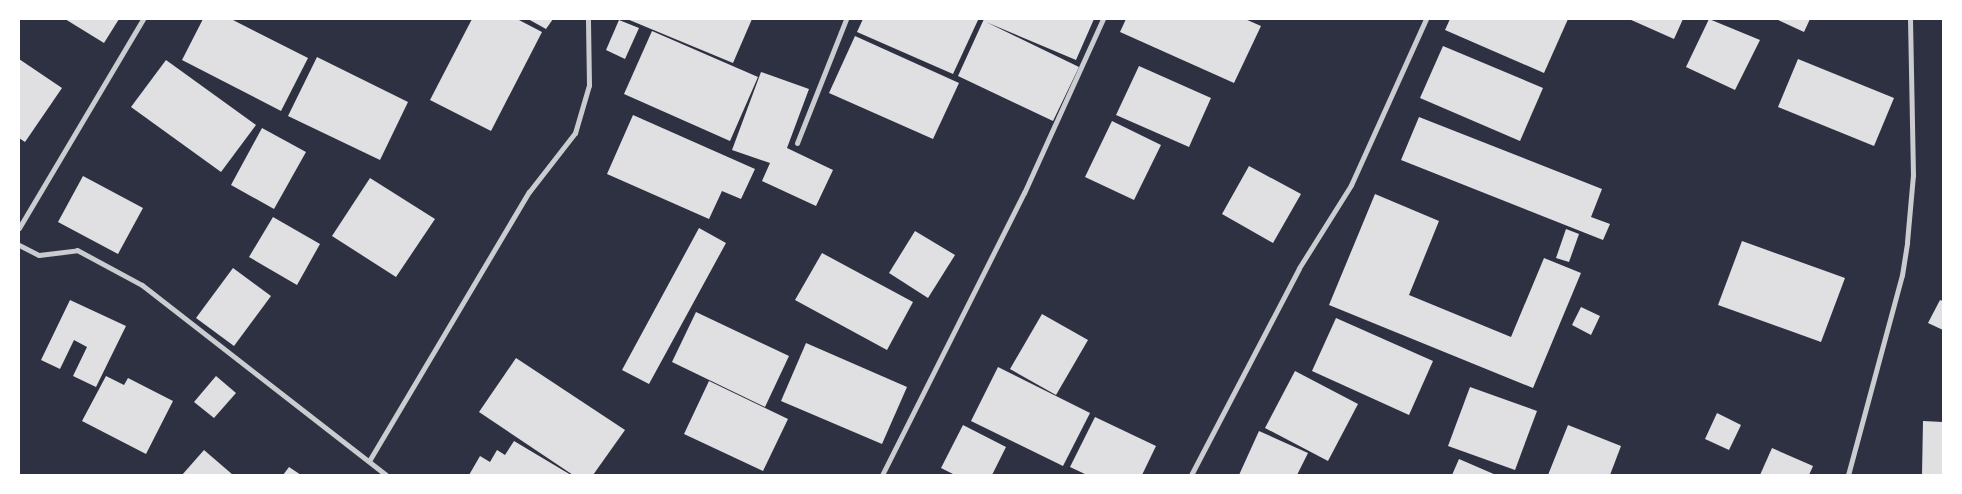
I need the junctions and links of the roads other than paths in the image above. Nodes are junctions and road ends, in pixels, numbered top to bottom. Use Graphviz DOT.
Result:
graph roads {
  1 [pos="143,19"];
  2 [pos="588,19"];
  3 [pos="846,19"];
  4 [pos="1103,19"];
  5 [pos="1426,19"];
  6 [pos="1910,19"];
  7 [pos="797,143"];
  8 [pos="19,228"];
  9 [pos="19,245"];
  10 [pos="369,460"];
  11 [pos="386,475"];
  12 [pos="882,475"];
  13 [pos="1191,475"];
  14 [pos="1848,475"];
  1 -- 8 [label="street"];
  2 -- 10 [label="street"];
  3 -- 7 [label="street"];
  4 -- 12 [label="street"];
  5 -- 13 [label="street"];
  6 -- 14 [label="street"];
  9 -- 10 [label="street"];
  10 -- 11 [label="street"];
}
